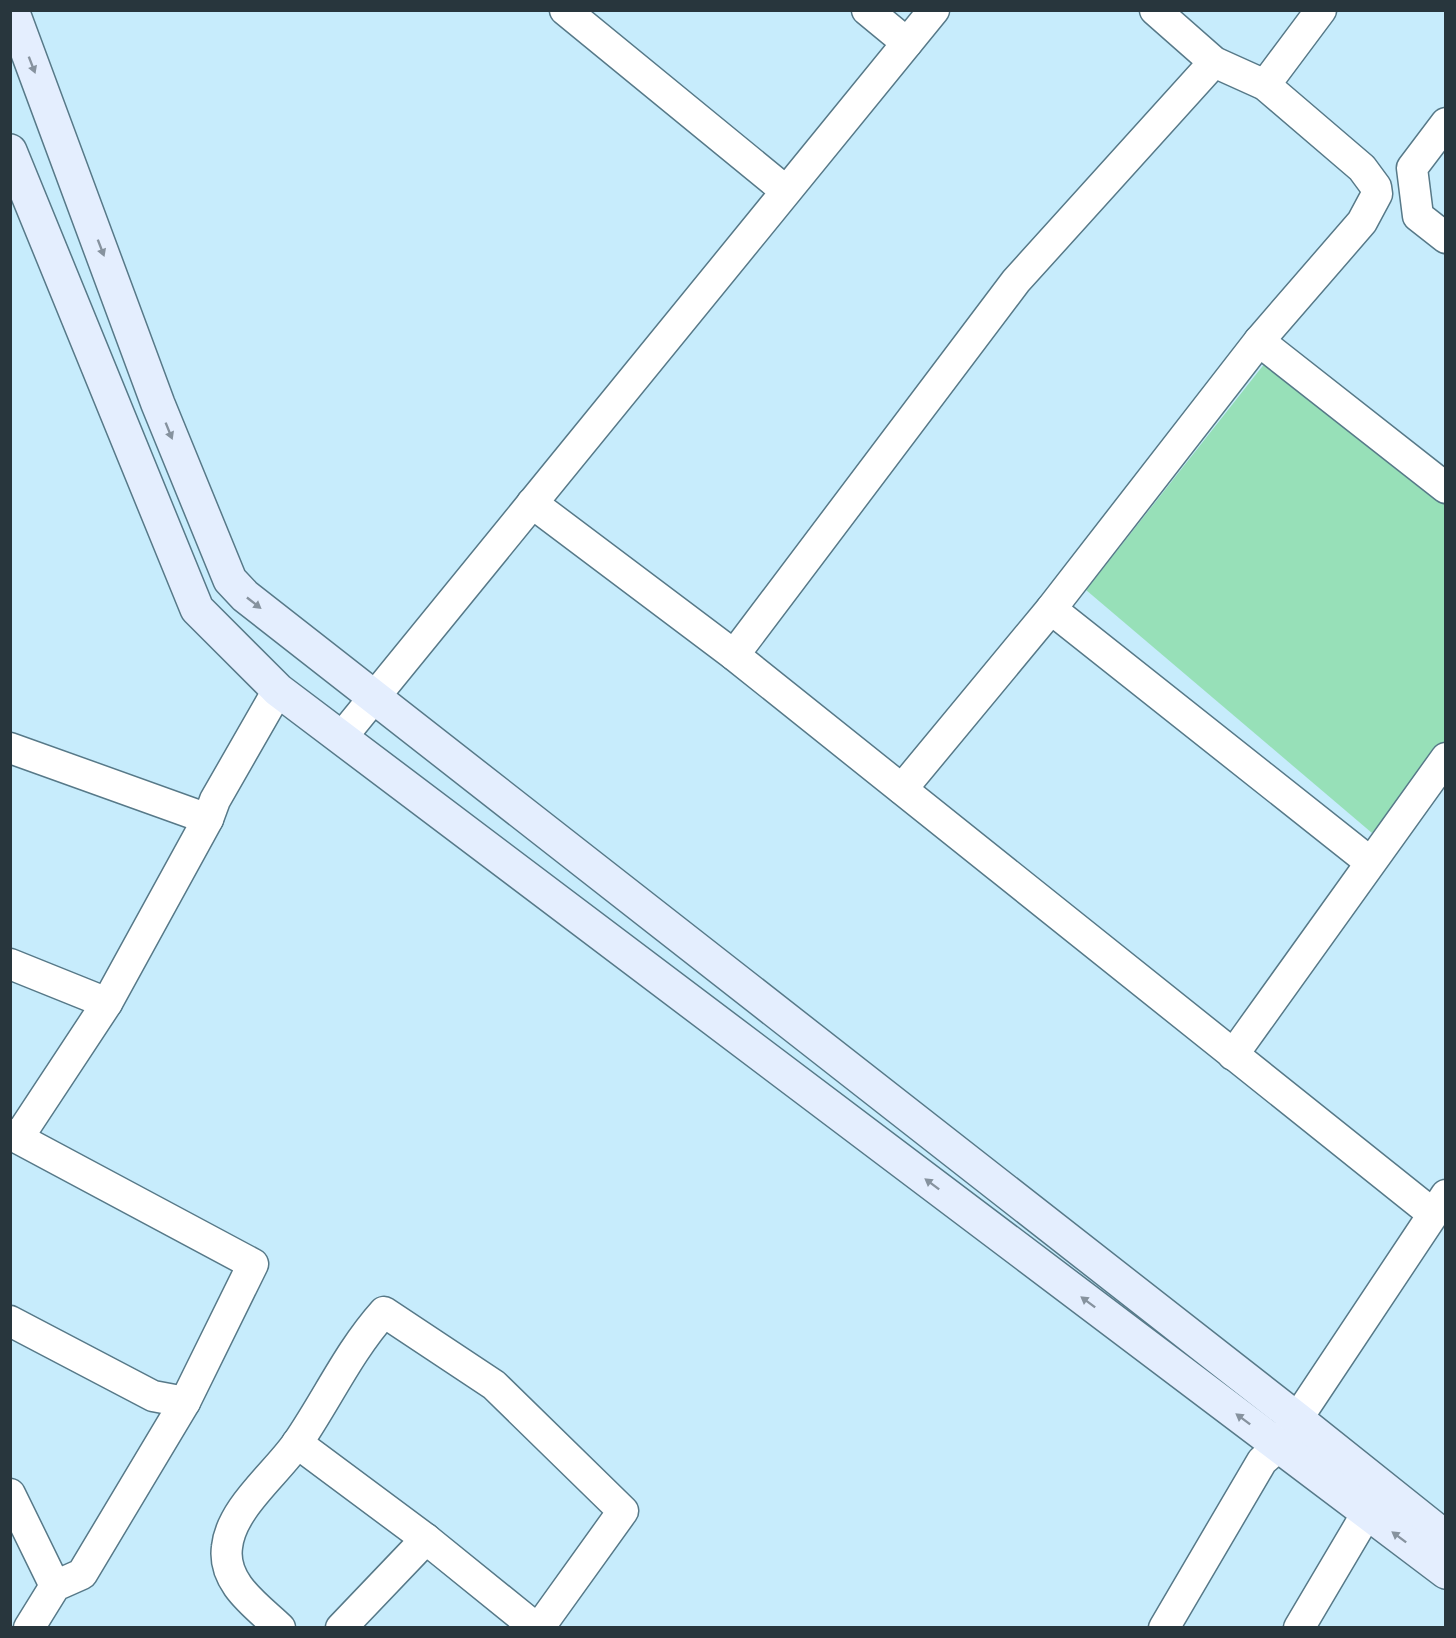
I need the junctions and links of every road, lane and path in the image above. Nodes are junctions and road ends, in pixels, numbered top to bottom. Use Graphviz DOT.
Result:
graph roads {
  1 [pos="12,10"];
  2 [pos="565,10"];
  3 [pos="867,10"];
  4 [pos="934,10"];
  5 [pos="1155,10"];
  6 [pos="1321,10"];
  7 [pos="907,43"];
  8 [pos="1214,62"];
  9 [pos="1265,85"];
  10 [pos="1446,123"];
  11 [pos="10,151"];
  12 [pos="786,191"];
  13 [pos="1446,238"];
  14 [pos="118,294"];
  15 [pos="76,313"];
  16 [pos="1259,341"];
  17 [pos="1446,488"];
  18 [pos="532,503"];
  19 [pos="230,580"];
  20 [pos="197,609"];
  21 [pos="1050,609"];
  22 [pos="734,655"];
  23 [pos="278,690"];
  24 [pos="375,696"];
  25 [pos="341,738"];
  26 [pos="10,748"];
  27 [pos="1446,758"];
  28 [pos="902,789"];
  29 [pos="208,819"];
  30 [pos="1370,862"];
  31 [pos="10,964"];
  32 [pos="107,1003"];
  33 [pos="1233,1055"];
  34 [pos="930,1131"];
  35 [pos="14,1136"];
  36 [pos="906,1165"];
  37 [pos="1439,1205"];
  38 [pos="10,1321"];
  39 [pos="185,1402"];
  40 [pos="1297,1419"];
  41 [pos="297,1443"];
  42 [pos="1279,1446"];
  43 [pos="10,1494"];
  44 [pos="1367,1513"];
  45 [pos="1446,1538"];
  46 [pos="426,1539"];
  47 [pos="1446,1572"];
  48 [pos="55,1587"];
  49 [pos="29,1628"];
  50 [pos="280,1628"];
  51 [pos="341,1628"];
  52 [pos="538,1628"];
  53 [pos="1164,1628"];
  54 [pos="1299,1628"];
  1 -- 14 [label="street, one-way"];
  2 -- 12 [label="street"];
  3 -- 7 [label="street"];
  4 -- 7 [label="street"];
  5 -- 8 [label="street"];
  6 -- 9 [label="street"];
  7 -- 12 [label="street"];
  8 -- 9 [label="street"];
  8 -- 22 [label="street"];
  9 -- 16 [label="street"];
  10 -- 13 [label="street"];
  11 -- 15 [label="street"];
  12 -- 18 [label="street"];
  14 -- 15 [label="street"];
  14 -- 19 [label="street, one-way"];
  15 -- 20 [label="street"];
  16 -- 17 [label="street"];
  16 -- 21 [label="street"];
  18 -- 22 [label="street"];
  18 -- 24 [label="street"];
  19 -- 20 [label="street"];
  19 -- 24 [label="street, one-way"];
  20 -- 23 [label="street"];
  21 -- 28 [label="street"];
  21 -- 30 [label="street"];
  22 -- 28 [label="street"];
  23 -- 25 [label="street"];
  23 -- 29 [label="street"];
  24 -- 25 [label="street"];
  24 -- 34 [label="street"];
  25 -- 36 [label="street"];
  26 -- 29 [label="street"];
  27 -- 30 [label="street"];
  28 -- 33 [label="street"];
  29 -- 32 [label="street"];
  30 -- 33 [label="street"];
  31 -- 32 [label="street"];
  32 -- 35 [label="street"];
  33 -- 37 [label="street"];
  34 -- 36 [label="street"];
  34 -- 40 [label="street"];
  35 -- 39 [label="street"];
  42 -- 36 [label="street, one-way"];
  37 -- 40 [label="street"];
  38 -- 39 [label="street"];
  39 -- 48 [label="street"];
  40 -- 42 [label="street"];
  40 -- 45 [label="street"];
  41 -- 46 [label="street"];
  41 -- 50 [label="street"];
  41 -- 52 [label="street"];
  42 -- 44 [label="street"];
  42 -- 53 [label="street"];
  43 -- 48 [label="street"];
  47 -- 44 [label="street, one-way"];
  44 -- 54 [label="street"];
  46 -- 51 [label="street"];
  46 -- 52 [label="street"];
  48 -- 49 [label="street"];
}
